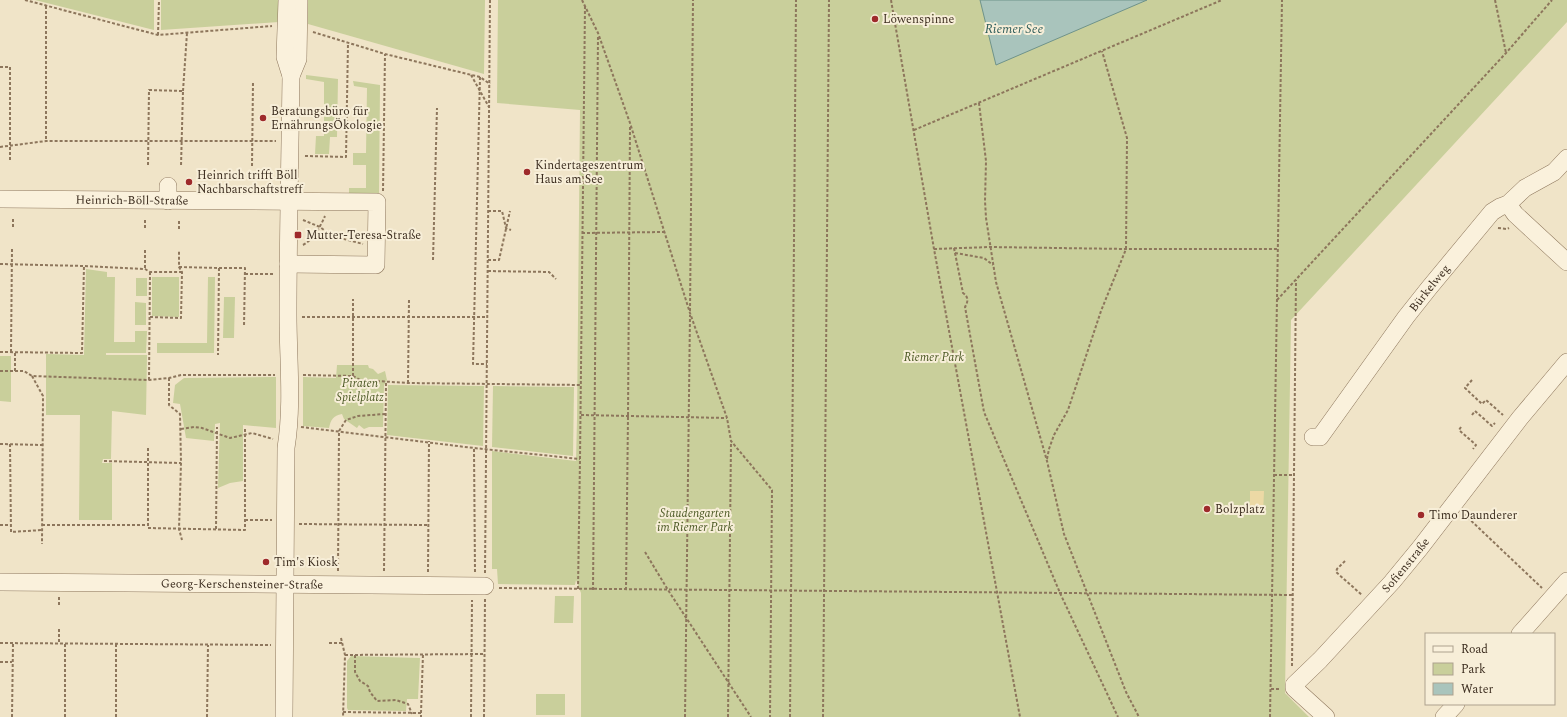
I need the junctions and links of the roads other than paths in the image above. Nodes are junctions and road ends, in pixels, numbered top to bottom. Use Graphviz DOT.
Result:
graph roads {
  1 [pos="287,0"];
  2 [pos="299,0"];
  3 [pos="292,26"];
  4 [pos="1567,158"];
  5 [pos="0,199"];
  6 [pos="289,202"];
  7 [pos="1508,204"];
  8 [pos="1567,262"];
  9 [pos="283,269"];
  10 [pos="1567,362"];
  11 [pos="1313,437"];
  12 [pos="485,578"];
  13 [pos="1567,581"];
  14 [pos="0,582"];
  15 [pos="285,584"];
  16 [pos="1521,633"];
  17 [pos="1455,705"];
  18 [pos="284,717"];
  19 [pos="1326,717"];
  20 [pos="1444,717"];
  1 -- 3 [label="street"];
  2 -- 3 [label="street"];
  3 -- 6 [label="street"];
  4 -- 7 [label="street, Bürkelweg"];
  5 -- 6 [label="street, Heinrich-Böll-Straße"];
  6 -- 9 [label="street"];
  6 -- 9 [label="street, Heinrich-Böll-Straße"];
  7 -- 8 [label="street"];
  7 -- 11 [label="street, Bürkelweg"];
  9 -- 15 [label="street"];
  10 -- 19 [label="street, Sofienstraße"];
  12 -- 15 [label="street, Georg-Kerschensteiner-Straße"];
  13 -- 16 [label="street"];
  14 -- 15 [label="street, Georg-Kerschensteiner-Straße"];
  15 -- 18 [label="street"];
  17 -- 20 [label="street"];
}
